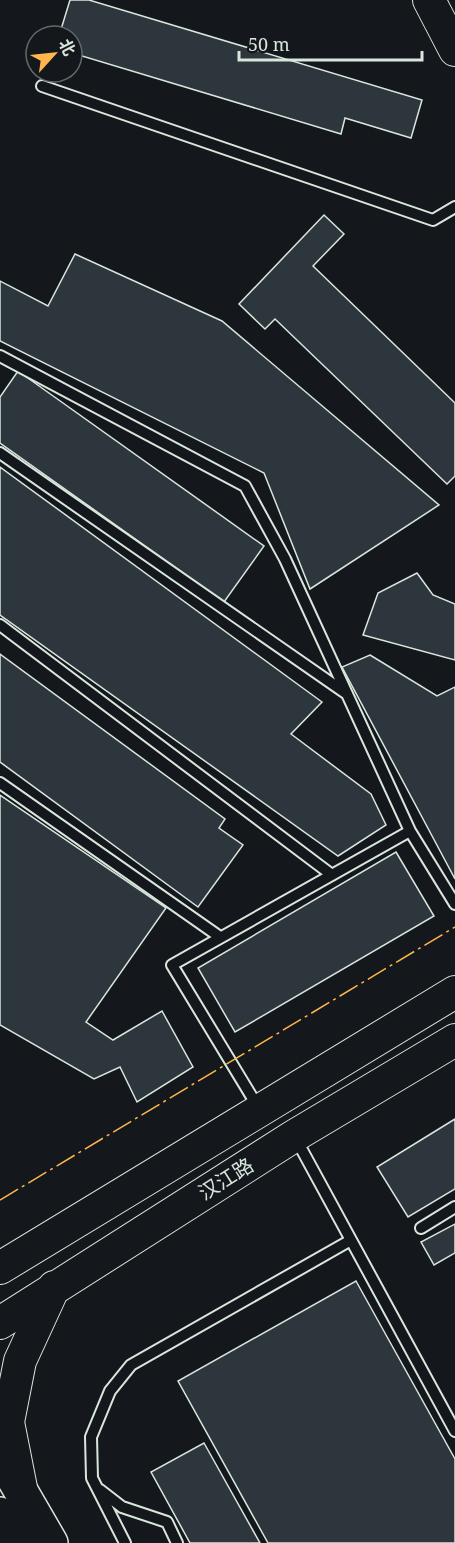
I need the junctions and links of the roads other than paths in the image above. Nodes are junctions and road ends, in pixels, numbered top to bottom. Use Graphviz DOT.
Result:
graph roads {
  1 [pos="429,0"];
  2 [pos="455,50"];
  3 [pos="42,86"];
  4 [pos="455,207"];
  5 [pos="0,356"];
  6 [pos="0,453"];
  7 [pos="0,625"];
  8 [pos="347,695"];
  9 [pos="0,783"];
  10 [pos="410,831"];
  11 [pos="332,875"];
  12 [pos="455,904"];
  13 [pos="220,938"];
  14 [pos="455,992"];
  15 [pos="455,1040"];
  16 [pos="260,1110"];
  17 [pos="294,1136"];
  18 [pos="455,1207"];
  19 [pos="421,1228"];
  20 [pos="351,1240"];
  21 [pos="14,1255"];
  22 [pos="0,1268"];
  23 [pos="54,1287"];
  24 [pos="0,1323"];
  25 [pos="455,1431"];
  26 [pos="0,1455"];
  27 [pos="97,1488"];
  28 [pos="11,1503"];
  29 [pos="20,1543"];
  30 [pos="51,1543"];
  31 [pos="125,1543"];
  32 [pos="177,1543"];
  1 -- 2 [label="main road"];
  3 -- 4 [label="lane"];
  5 -- 8 [label="lane"];
  6 -- 8 [label="lane"];
  7 -- 11 [label="lane"];
  8 -- 10 [label="lane"];
  9 -- 13 [label="lane"];
  10 -- 11 [label="lane"];
  10 -- 12 [label="lane"];
  11 -- 13 [label="lane"];
  13 -- 16 [label="lane"];
  14 -- 16 [label="main road, 汉江路"];
  15 -- 17 [label="main road, 汉江路"];
  16 -- 21 [label="main road, 汉江路"];
  17 -- 20 [label="lane"];
  17 -- 23 [label="main road, 汉江路"];
  18 -- 19 [label="lane"];
  20 -- 25 [label="lane"];
  20 -- 27 [label="lane"];
  21 -- 22 [label="main road, 汉江路"];
  23 -- 24 [label="main road, 汉江路"];
  23 -- 28 [label="main road"];
  26 -- 28 [label="main road"];
  27 -- 31 [label="lane"];
  27 -- 32 [label="lane"];
  28 -- 29 [label="main road"];
  28 -- 30 [label="main road"];
}
